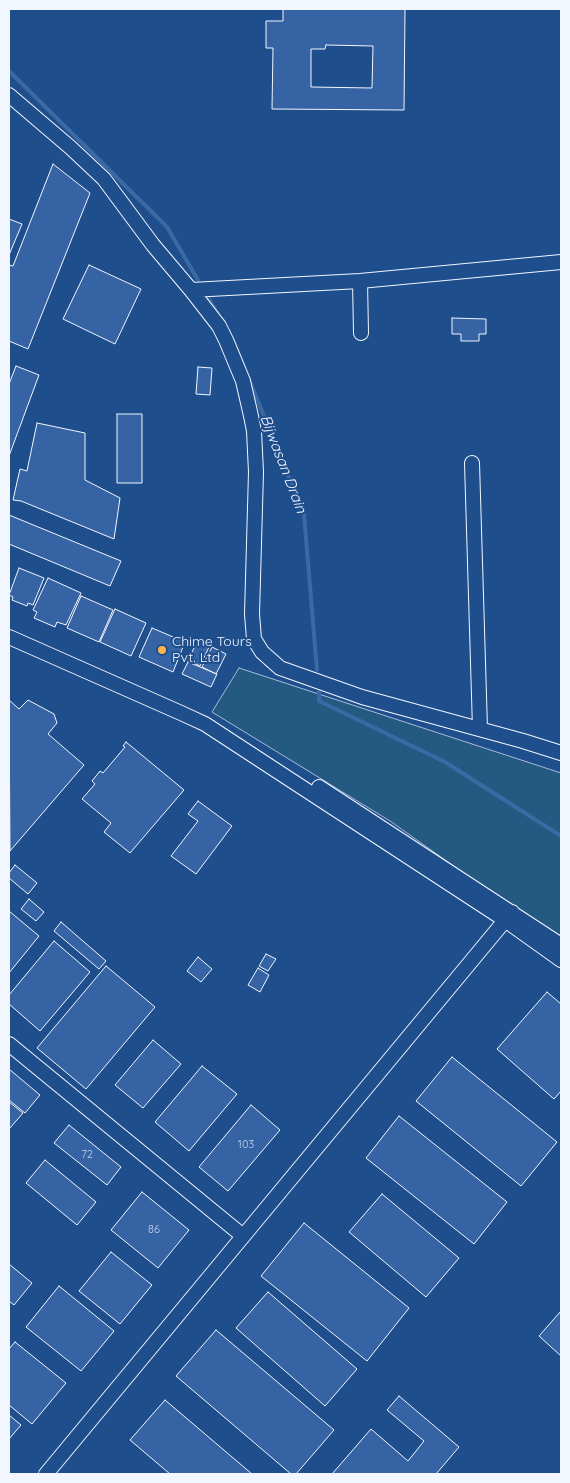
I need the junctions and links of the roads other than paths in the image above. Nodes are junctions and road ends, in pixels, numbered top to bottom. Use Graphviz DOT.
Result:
graph roads {
  1 [pos="9,95"];
  2 [pos="561,262"];
  3 [pos="360,281"];
  4 [pos="190,290"];
  5 [pos="361,333"];
  6 [pos="472,464"];
  7 [pos="9,626"];
  8 [pos="9,637"];
  9 [pos="480,729"];
  10 [pos="561,753"];
  11 [pos="508,916"];
  12 [pos="561,945"];
  13 [pos="561,960"];
  14 [pos="9,1044"];
  15 [pos="243,1236"];
  16 [pos="46,1474"];
  1 -- 4 [label="street"];
  2 -- 3 [label="street"];
  3 -- 4 [label="street"];
  3 -- 5 [label="street"];
  4 -- 9 [label="street"];
  6 -- 9 [label="street"];
  7 -- 11 [label="street"];
  8 -- 11 [label="street"];
  9 -- 10 [label="street"];
  11 -- 12 [label="street"];
  11 -- 13 [label="street"];
  11 -- 15 [label="street"];
  14 -- 15 [label="street"];
  15 -- 16 [label="street"];
}
